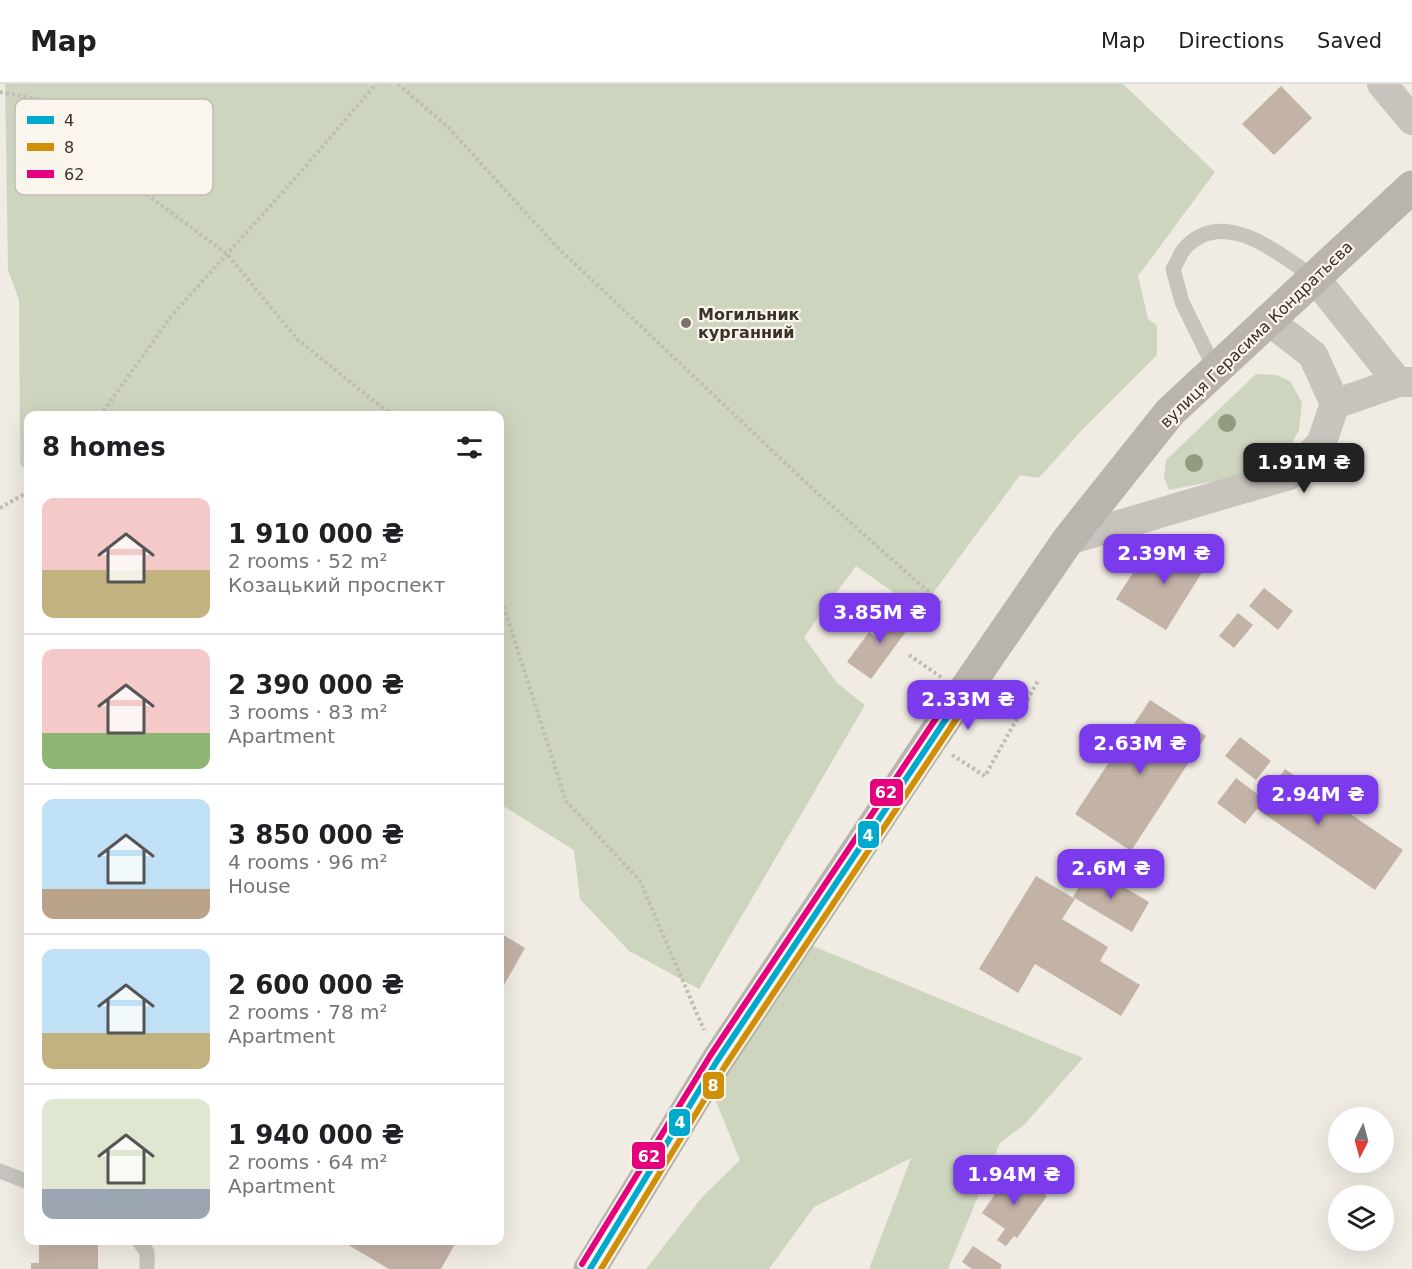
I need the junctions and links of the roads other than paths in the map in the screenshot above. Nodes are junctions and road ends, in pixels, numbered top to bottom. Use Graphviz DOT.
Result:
graph roads {
  1 [pos="1383,84"];
  2 [pos="1412,120"];
  3 [pos="1412,187"];
  4 [pos="1314,277"];
  5 [pos="1268,320"];
  6 [pos="1215,369"];
  7 [pos="1405,382"];
  8 [pos="1335,404"];
  9 [pos="1068,540"];
  10 [pos="0,1171"];
  11 [pos="24,1180"];
  12 [pos="142,1245"];
  13 [pos="147,1269"];
  14 [pos="590,1269"];
  1 -- 2 [label="street"];
  3 -- 4 [label="main road, вулиця Герасима Кондратьєва"];
  4 -- 5 [label="main road, вулиця Герасима Кондратьєва"];
  4 -- 6 [label="lane"];
  4 -- 7 [label="street"];
  5 -- 6 [label="main road, вулиця Герасима Кондратьєва"];
  5 -- 8 [label="street"];
  6 -- 9 [label="main road, вулиця Герасима Кондратьєва"];
  7 -- 8 [label="street"];
  8 -- 9 [label="street"];
  9 -- 14 [label="main road, вулиця Герасима Кондратьєва"];
  10 -- 11 [label="lane"];
  12 -- 13 [label="lane"];
}
